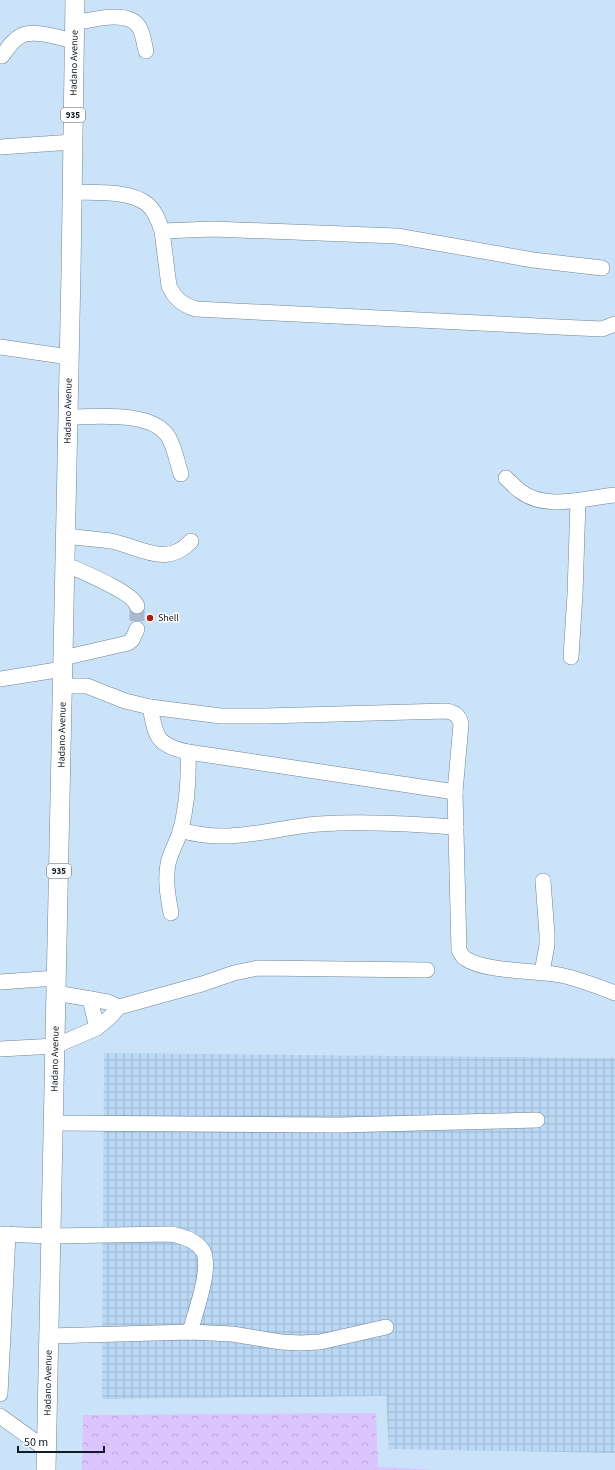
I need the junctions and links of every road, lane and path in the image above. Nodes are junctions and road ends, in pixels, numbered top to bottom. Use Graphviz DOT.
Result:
graph roads {
  1 [pos="75,0"];
  2 [pos="74,32"];
  3 [pos="146,51"];
  4 [pos="2,56"];
  5 [pos="73,142"];
  6 [pos="0,147"];
  7 [pos="72,192"];
  8 [pos="162,231"];
  9 [pos="602,268"];
  10 [pos="615,324"];
  11 [pos="0,347"];
  12 [pos="70,357"];
  13 [pos="68,417"];
  14 [pos="181,474"];
  15 [pos="506,478"];
  16 [pos="615,495"];
  17 [pos="578,501"];
  18 [pos="66,536"];
  19 [pos="191,541"];
  20 [pos="65,564"];
  21 [pos="137,606"];
  22 [pos="137,629"];
  23 [pos="571,657"];
  24 [pos="63,671"];
  25 [pos="0,679"];
  26 [pos="150,707"];
  27 [pos="188,752"];
  28 [pos="455,792"];
  29 [pos="456,827"];
  30 [pos="180,830"];
  31 [pos="543,881"];
  32 [pos="171,913"];
  33 [pos="427,970"];
  34 [pos="542,972"];
  35 [pos="0,982"];
  36 [pos="56,986"];
  37 [pos="615,993"];
  38 [pos="90,999"];
  39 [pos="118,1007"];
  40 [pos="97,1028"];
  41 [pos="55,1046"];
  42 [pos="0,1049"];
  43 [pos="537,1120"];
  44 [pos="54,1123"];
  45 [pos="4,1234"];
  46 [pos="51,1236"];
  47 [pos="386,1327"];
  48 [pos="190,1332"];
  49 [pos="49,1336"];
  50 [pos="0,1394"];
  51 [pos="0,1416"];
  52 [pos="47,1450"];
  53 [pos="46,1470"];
  1 -- 2 [label="main road, Hadano Avenue / 935"];
  2 -- 3 [label="street"];
  2 -- 4 [label="street"];
  2 -- 5 [label="main road, Hadano Avenue / 935"];
  5 -- 6 [label="street"];
  5 -- 7 [label="main road, Hadano Avenue / 935"];
  7 -- 8 [label="street"];
  7 -- 12 [label="main road, Hadano Avenue / 935"];
  8 -- 9 [label="street"];
  8 -- 10 [label="street"];
  11 -- 12 [label="street"];
  12 -- 13 [label="main road, Hadano Avenue / 935"];
  13 -- 14 [label="street"];
  13 -- 18 [label="main road, Hadano Avenue / 935"];
  15 -- 17 [label="street"];
  16 -- 17 [label="street"];
  17 -- 23 [label="street"];
  18 -- 19 [label="street"];
  18 -- 20 [label="main road, Hadano Avenue / 935"];
  20 -- 21 [label="street"];
  20 -- 24 [label="main road, Hadano Avenue / 935"];
  22 -- 24 [label="street"];
  24 -- 25 [label="street"];
  24 -- 26 [label="street"];
  24 -- 36 [label="main road, Hadano Avenue / 935"];
  26 -- 27 [label="street"];
  26 -- 28 [label="street"];
  27 -- 28 [label="street"];
  27 -- 30 [label="street"];
  28 -- 29 [label="street"];
  29 -- 30 [label="street"];
  29 -- 34 [label="street"];
  30 -- 32 [label="street"];
  31 -- 34 [label="street"];
  33 -- 39 [label="street"];
  34 -- 37 [label="street"];
  35 -- 36 [label="street"];
  36 -- 38 [label="street"];
  36 -- 41 [label="main road, Hadano Avenue / 935"];
  38 -- 39 [label="street"];
  38 -- 40 [label="street"];
  39 -- 40 [label="street"];
  40 -- 41 [label="street"];
  41 -- 42 [label="street"];
  41 -- 44 [label="main road, Hadano Avenue / 935"];
  43 -- 44 [label="street"];
  44 -- 46 [label="main road, Hadano Avenue / 935"];
  45 -- 46 [label="street"];
  45 -- 50 [label="street"];
  46 -- 48 [label="street"];
  46 -- 49 [label="main road, Hadano Avenue / 935"];
  47 -- 48 [label="street"];
  48 -- 49 [label="street"];
  49 -- 52 [label="main road, Hadano Avenue / 935"];
  51 -- 52 [label="street"];
  52 -- 53 [label="main road, Hadano Avenue / 935"];
}
